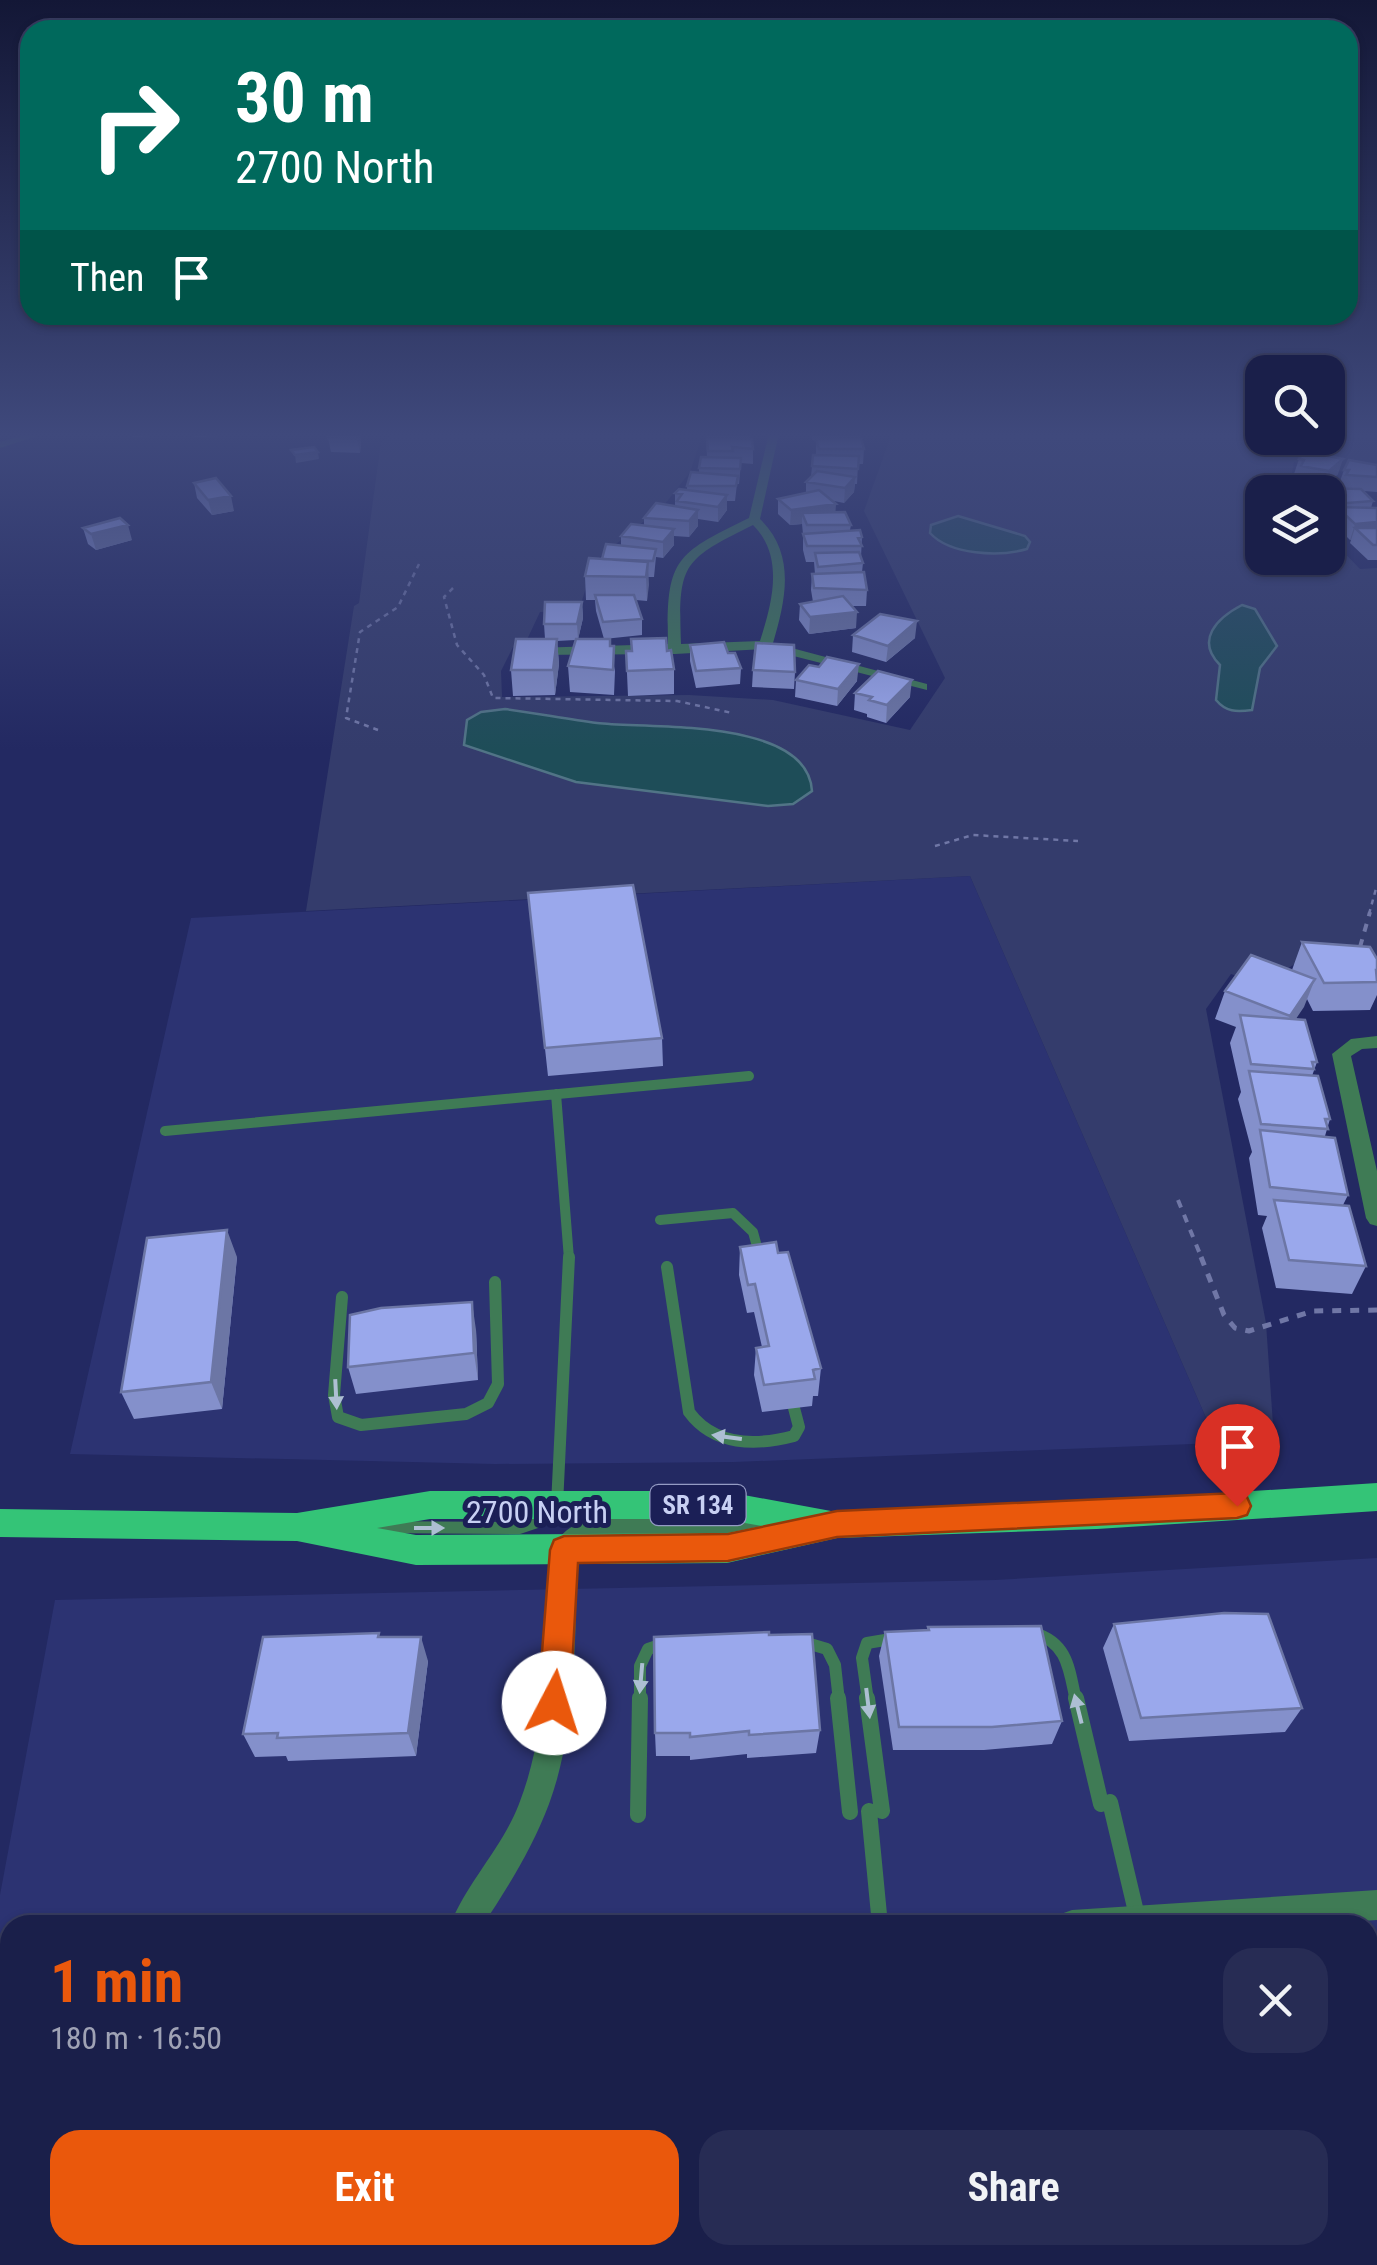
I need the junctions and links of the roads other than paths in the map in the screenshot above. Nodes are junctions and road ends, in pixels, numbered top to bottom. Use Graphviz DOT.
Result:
graph roads {
  1 [pos="717,539"];
  2 [pos="771,539"];
  3 [pos="766,645"];
  4 [pos="675,650"];
  5 [pos="515,652"];
  6 [pos="922,687"];
  7 [pos="1377,1042"];
  8 [pos="749,1076"];
  9 [pos="556,1094"];
  10 [pos="166,1131"];
  11 [pos="1377,1218"];
  12 [pos="660,1220"];
  13 [pos="667,1267"];
  14 [pos="763,1271"];
  15 [pos="495,1282"];
  16 [pos="342,1297"];
  17 [pos="794,1408"];
  18 [pos="1377,1496"];
  19 [pos="556,1505"];
  20 [pos="0,1523"];
  21 [pos="837,1524"];
  22 [pos="297,1527"];
  23 [pos="564,1550"];
  24 [pos="1019,1633"];
  25 [pos="922,1637"];
  26 [pos="790,1641"];
  27 [pos="684,1643"];
  28 [pos="850,1812"];
  29 [pos="638,1815"];
  30 [pos="1377,1905"];
  31 [pos="472,1915"];
  32 [pos="880,1915"];
  33 [pos="1136,1915"];
  34 [pos="1236,1915"];
  1 -- 4 [label="street"];
  2 -- 3 [label="street"];
  3 -- 4 [label="street"];
  3 -- 6 [label="street"];
  4 -- 5 [label="street"];
  7 -- 11 [label="street"];
  8 -- 9 [label="lane"];
  9 -- 10 [label="lane"];
  9 -- 19 [label="lane"];
  12 -- 14 [label="lane"];
  17 -- 13 [label="lane, one-way"];
  16 -- 15 [label="lane, one-way"];
  18 -- 21 [label="main road, 2700 North / SR 134"];
  19 -- 21 [label="main road, 2700 North / SR 134"];
  19 -- 22 [label="main road, 2700 North / SR 134"];
  20 -- 22 [label="main road, 2700 North / SR 134"];
  21 -- 23 [label="main road, 2700 North / SR 134"];
  22 -- 23 [label="main road, 2700 North / SR 134"];
  23 -- 31 [label="street"];
  33 -- 24 [label="lane, one-way"];
  25 -- 32 [label="lane, one-way"];
  26 -- 28 [label="lane"];
  27 -- 29 [label="lane, one-way"];
  30 -- 34 [label="street"];
}
